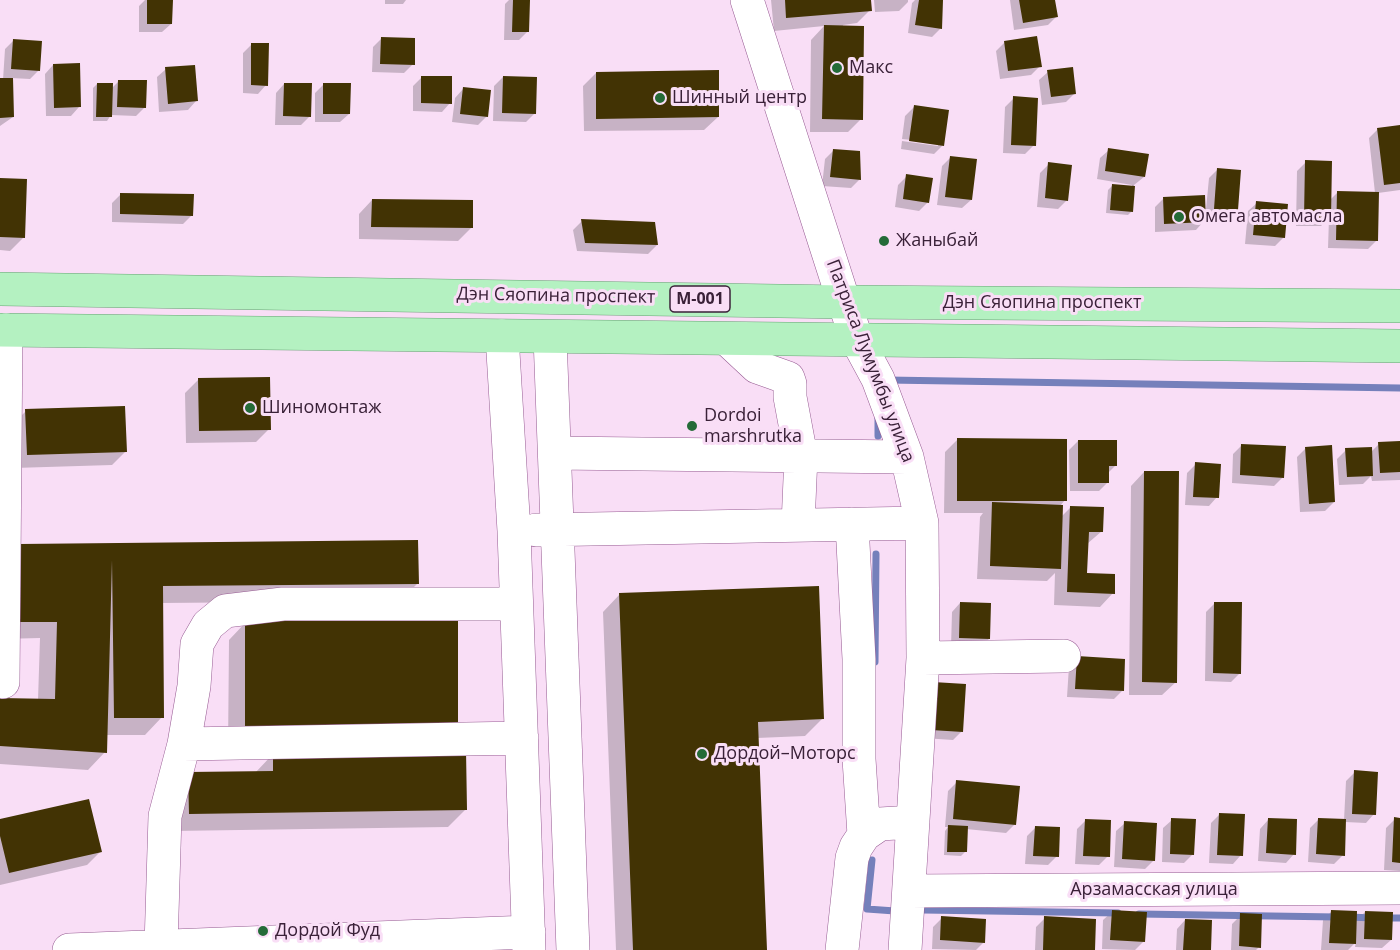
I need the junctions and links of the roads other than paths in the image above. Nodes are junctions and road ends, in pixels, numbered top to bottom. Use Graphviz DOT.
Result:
graph roads {
  1 [pos="747,0"];
  2 [pos="0,289"];
  3 [pos="844,302"];
  4 [pos="1400,306"];
  5 [pos="3,330"];
  6 [pos="502,336"];
  7 [pos="550,337"];
  8 [pos="727,339"];
  9 [pos="857,340"];
  10 [pos="1400,346"];
  11 [pos="555,453"];
  12 [pos="801,456"];
  13 [pos="907,457"];
  14 [pos="922,523"];
  15 [pos="852,524"];
  16 [pos="798,525"];
  17 [pos="559,530"];
  18 [pos="514,531"];
  19 [pos="516,604"];
  20 [pos="1064,656"];
  21 [pos="923,658"];
  22 [pos="3,682"];
  23 [pos="565,715"];
  24 [pos="521,728"];
  25 [pos="184,744"];
  26 [pos="913,822"];
  27 [pos="864,835"];
  28 [pos="1400,888"];
  29 [pos="909,891"];
  30 [pos="529,941"];
  31 [pos="161,946"];
  32 [pos="69,950"];
  33 [pos="573,950"];
  34 [pos="842,950"];
  35 [pos="905,950"];
  1 -- 3 [label="street, Патриса Лумумбы улица"];
  2 -- 3 [label="main road, Дэн Сяопина проспект / M-001"];
  3 -- 4 [label="main road, Дэн Сяопина проспект / M-001"];
  3 -- 9 [label="street, Патриса Лумумбы улица"];
  5 -- 6 [label="main road, M-001"];
  5 -- 22 [label="street"];
  6 -- 7 [label="main road, M-001"];
  6 -- 18 [label="street"];
  7 -- 8 [label="main road, M-001"];
  7 -- 11 [label="street"];
  8 -- 9 [label="main road, M-001"];
  8 -- 12 [label="street"];
  9 -- 10 [label="main road, M-001"];
  9 -- 13 [label="street, Патриса Лумумбы улица"];
  11 -- 12 [label="street"];
  11 -- 17 [label="street"];
  12 -- 13 [label="street"];
  12 -- 16 [label="street"];
  13 -- 14 [label="street, Патриса Лумумбы улица"];
  14 -- 15 [label="street"];
  14 -- 21 [label="street, Патриса Лумумбы улица"];
  15 -- 16 [label="street"];
  15 -- 27 [label="street"];
  16 -- 17 [label="street"];
  17 -- 18 [label="street"];
  17 -- 23 [label="street"];
  18 -- 19 [label="street"];
  19 -- 24 [label="street"];
  19 -- 25 [label="street"];
  20 -- 21 [label="street"];
  21 -- 26 [label="street, Патриса Лумумбы улица"];
  23 -- 24 [label="street"];
  23 -- 33 [label="street"];
  24 -- 25 [label="street"];
  24 -- 30 [label="street"];
  25 -- 31 [label="street"];
  26 -- 27 [label="street"];
  26 -- 29 [label="street, Патриса Лумумбы улица"];
  27 -- 34 [label="street"];
  28 -- 29 [label="street, Арзамасская улица"];
  29 -- 35 [label="street, Патриса Лумумбы улица"];
  30 -- 31 [label="street"];
  31 -- 32 [label="street"];
}
